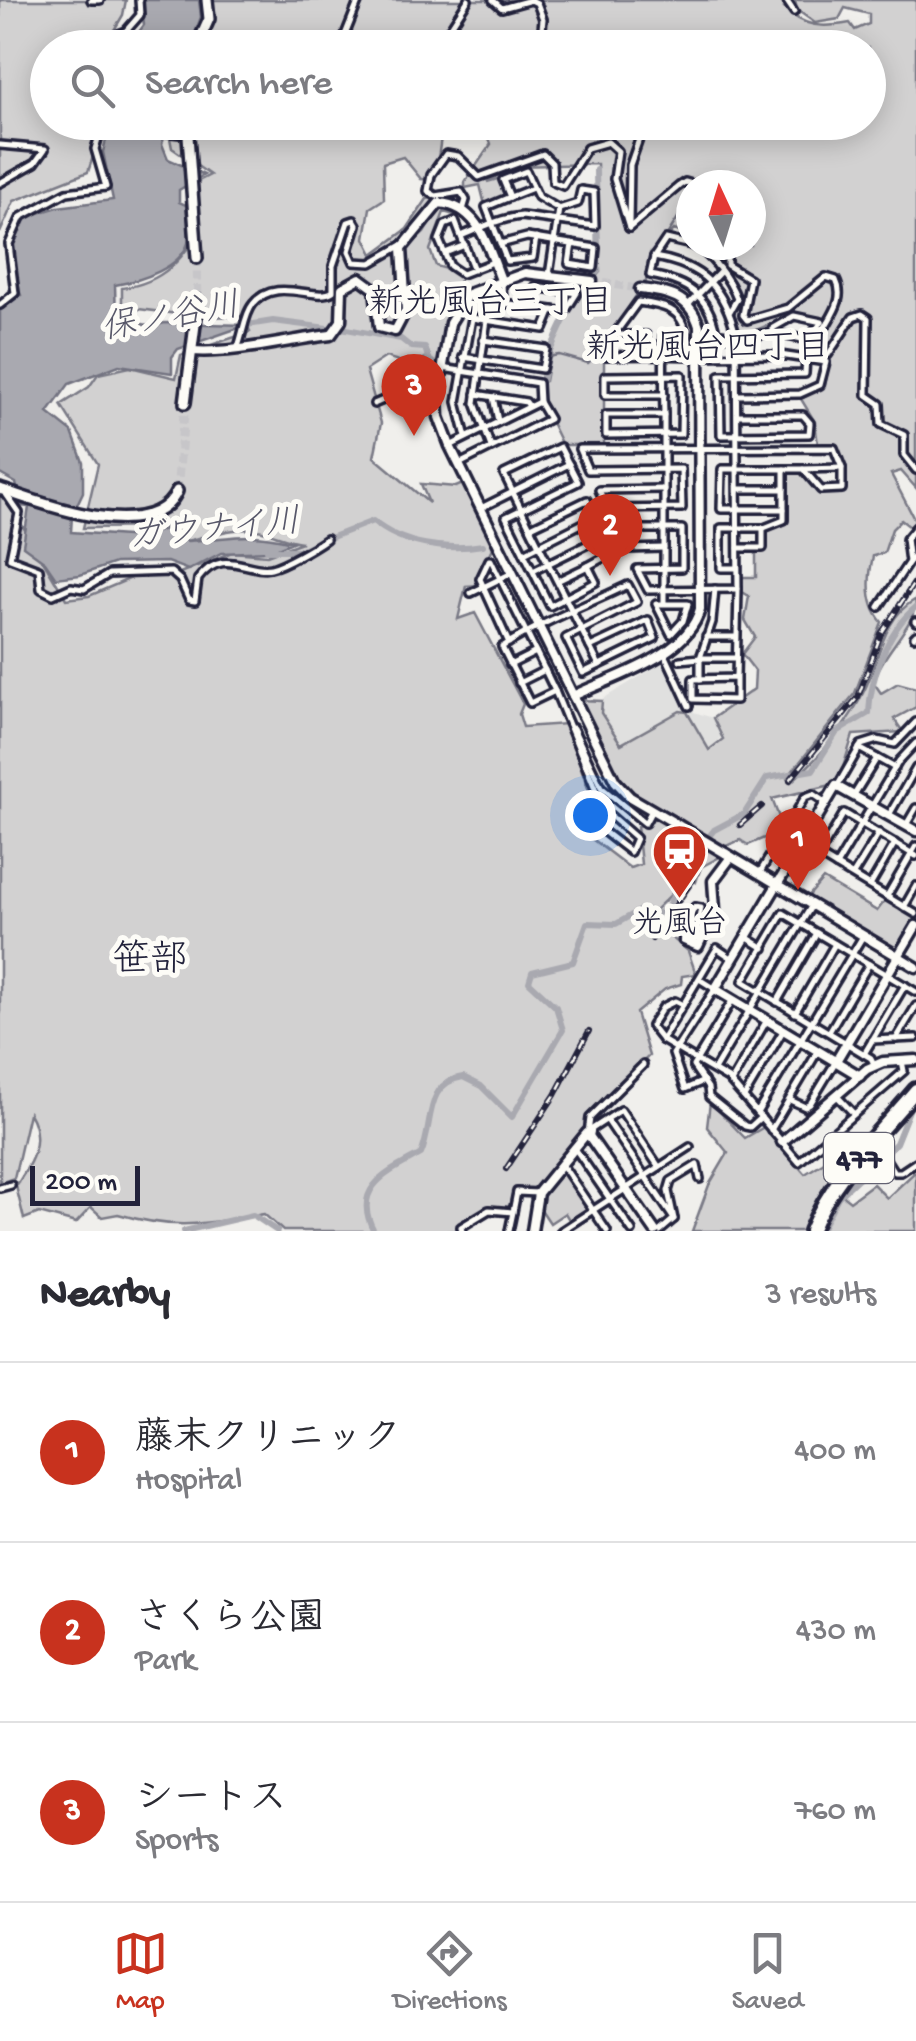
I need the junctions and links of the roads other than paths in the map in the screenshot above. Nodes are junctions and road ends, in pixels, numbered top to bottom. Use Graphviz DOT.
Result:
graph roads {
  1 [pos="91,0"];
  2 [pos="100,0"];
  3 [pos="139,0"];
  4 [pos="207,0"];
  5 [pos="358,0"];
  6 [pos="468,0"];
  7 [pos="493,0"];
  8 [pos="128,30"];
  9 [pos="204,30"];
  10 [pos="348,30"];
  11 [pos="449,30"];
  12 [pos="542,30"];
  13 [pos="98,140"];
  14 [pos="190,140"];
  15 [pos="638,140"];
  16 [pos="0,145"];
  17 [pos="0,184"];
  18 [pos="532,188"];
  19 [pos="676,189"];
  20 [pos="510,197"];
  21 [pos="559,209"];
  22 [pos="463,210"];
  23 [pos="557,221"];
  24 [pos="492,224"];
  25 [pos="480,228"];
  26 [pos="629,228"];
  27 [pos="461,236"];
  28 [pos="536,238"];
  29 [pos="554,241"];
  30 [pos="676,241"];
  31 [pos="404,244"];
  32 [pos="500,244"];
  33 [pos="572,244"];
  34 [pos="464,246"];
  35 [pos="445,253"];
  36 [pos="654,257"];
  37 [pos="197,258"];
  38 [pos="711,260"];
  39 [pos="727,260"];
  40 [pos="494,262"];
  41 [pos="474,270"];
  42 [pos="720,272"];
  43 [pos="549,275"];
  44 [pos="501,280"];
  45 [pos="710,280"];
  46 [pos="592,281"];
  47 [pos="640,289"];
  48 [pos="698,294"];
  49 [pos="503,303"];
  50 [pos="0,305"];
  51 [pos="688,305"];
  52 [pos="198,307"];
  53 [pos="532,307"];
  54 [pos="552,310"];
  55 [pos="730,310"];
  56 [pos="487,320"];
  57 [pos="826,322"];
  58 [pos="772,333"];
  59 [pos="614,335"];
  60 [pos="736,336"];
  61 [pos="484,340"];
  62 [pos="807,340"];
  63 [pos="239,346"];
  64 [pos="192,348"];
  65 [pos="646,355"];
  66 [pos="737,355"];
  67 [pos="664,356"];
  68 [pos="700,356"];
  69 [pos="464,357"];
  70 [pos="806,358"];
  71 [pos="481,360"];
  72 [pos="442,368"];
  73 [pos="461,372"];
  74 [pos="478,374"];
  75 [pos="738,375"];
  76 [pos="663,376"];
  77 [pos="397,394"];
  78 [pos="420,394"];
  79 [pos="476,394"];
  80 [pos="664,395"];
  81 [pos="738,395"];
  82 [pos="438,396"];
  83 [pos="493,397"];
  84 [pos="539,402"];
  85 [pos="185,403"];
  86 [pos="374,404"];
  87 [pos="529,406"];
  88 [pos="664,415"];
  89 [pos="738,415"];
  90 [pos="498,422"];
  91 [pos="483,430"];
  92 [pos="738,434"];
  93 [pos="664,435"];
  94 [pos="466,438"];
  95 [pos="450,446"];
  96 [pos="492,448"];
  97 [pos="700,448"];
  98 [pos="738,448"];
  99 [pos="664,449"];
  100 [pos="459,464"];
  101 [pos="569,464"];
  102 [pos="842,468"];
  103 [pos="664,469"];
  104 [pos="738,469"];
  105 [pos="784,469"];
  106 [pos="803,469"];
  107 [pos="916,470"];
  108 [pos="664,489"];
  109 [pos="738,489"];
  110 [pos="784,489"];
  111 [pos="6,491"];
  112 [pos="178,491"];
  113 [pos="513,492"];
  114 [pos="480,508"];
  115 [pos="664,509"];
  116 [pos="738,509"];
  117 [pos="784,509"];
  118 [pos="522,510"];
  119 [pos="531,527"];
  120 [pos="916,527"];
  121 [pos="738,528"];
  122 [pos="763,528"];
  123 [pos="664,529"];
  124 [pos="326,539"];
  125 [pos="540,545"];
  126 [pos="664,548"];
  127 [pos="738,548"];
  128 [pos="524,553"];
  129 [pos="916,555"];
  130 [pos="909,562"];
  131 [pos="549,563"];
  132 [pos="588,566"];
  133 [pos="664,568"];
  134 [pos="739,568"];
  135 [pos="533,571"];
  136 [pos="512,573"];
  137 [pos="499,579"];
  138 [pos="558,580"];
  139 [pos="483,587"];
  140 [pos="715,589"];
  141 [pos="738,589"];
  142 [pos="664,590"];
  143 [pos="701,590"];
  144 [pos="471,593"];
  145 [pos="566,598"];
  146 [pos="664,604"];
  147 [pos="879,607"];
  148 [pos="573,612"];
  149 [pos="540,628"];
  150 [pos="581,630"];
  151 [pos="527,635"];
  152 [pos="706,637"];
  153 [pos="735,637"];
  154 [pos="509,643"];
  155 [pos="590,648"];
  156 [pos="536,652"];
  157 [pos="664,652"];
  158 [pos="700,658"];
  159 [pos="736,658"];
  160 [pos="680,660"];
  161 [pos="510,665"];
  162 [pos="600,665"];
  163 [pos="545,670"];
  164 [pos="736,678"];
  165 [pos="700,679"];
  166 [pos="519,683"];
  167 [pos="555,691"];
  168 [pos="573,696"];
  169 [pos="560,702"];
  170 [pos="689,706"];
  171 [pos="567,720"];
  172 [pos="916,722"];
  173 [pos="916,743"];
  174 [pos="859,748"];
  175 [pos="877,758"];
  176 [pos="895,768"];
  177 [pos="916,768"];
  178 [pos="838,785"];
  179 [pos="854,794"];
  180 [pos="826,802"];
  181 [pos="872,805"];
  182 [pos="916,808"];
  183 [pos="604,810"];
  184 [pos="652,810"];
  185 [pos="889,816"];
  186 [pos="861,823"];
  187 [pos="906,825"];
  188 [pos="916,832"];
  189 [pos="878,833"];
  190 [pos="784,834"];
  191 [pos="895,843"];
  192 [pos="801,845"];
  193 [pos="915,852"];
  194 [pos="728,855"];
  195 [pos="819,856"];
  196 [pos="836,866"];
  197 [pos="760,874"];
  198 [pos="853,875"];
  199 [pos="777,884"];
  200 [pos="870,886"];
  201 [pos="916,886"];
  202 [pos="887,896"];
  203 [pos="812,905"];
  204 [pos="904,907"];
  205 [pos="916,914"];
  206 [pos="801,924"];
  207 [pos="916,926"];
  208 [pos="685,928"];
  209 [pos="818,934"];
  210 [pos="863,936"];
  211 [pos="746,937"];
  212 [pos="912,940"];
  213 [pos="834,944"];
  214 [pos="764,948"];
  215 [pos="852,954"];
  216 [pos="898,956"];
  217 [pos="733,958"];
  218 [pos="869,964"];
  219 [pos="916,967"];
  220 [pos="887,975"];
  221 [pos="698,979"];
  222 [pos="905,986"];
  223 [pos="715,989"];
  224 [pos="760,992"];
  225 [pos="916,992"];
  226 [pos="733,1000"];
  227 [pos="778,1002"];
  228 [pos="682,1005"];
  229 [pos="916,1006"];
  230 [pos="750,1010"];
  231 [pos="795,1012"];
  232 [pos="767,1020"];
  233 [pos="811,1023"];
  234 [pos="783,1030"];
  235 [pos="828,1032"];
  236 [pos="916,1038"];
  237 [pos="896,1039"];
  238 [pos="662,1040"];
  239 [pos="872,1040"];
  240 [pos="801,1041"];
  241 [pos="846,1043"];
  242 [pos="679,1050"];
  243 [pos="818,1051"];
  244 [pos="864,1054"];
  245 [pos="697,1060"];
  246 [pos="916,1060"];
  247 [pos="836,1061"];
  248 [pos="902,1061"];
  249 [pos="642,1065"];
  250 [pos="875,1066"];
  251 [pos="714,1070"];
  252 [pos="860,1076"];
  253 [pos="704,1081"];
  254 [pos="731,1082"];
  255 [pos="837,1096"];
  256 [pos="744,1097"];
  257 [pos="790,1099"];
  258 [pos="913,1100"];
  259 [pos="854,1114"];
  260 [pos="759,1115"];
  261 [pos="606,1120"];
  262 [pos="771,1130"];
  263 [pos="590,1134"];
  264 [pos="874,1140"];
  265 [pos="782,1142"];
  266 [pos="574,1146"];
  267 [pos="690,1147"];
  268 [pos="560,1161"];
  269 [pos="916,1162"];
  270 [pos="659,1167"];
  271 [pos="644,1176"];
  272 [pos="700,1179"];
  273 [pos="11,1185"];
  274 [pos="0,1188"];
  275 [pos="627,1188"];
  276 [pos="538,1193"];
  277 [pos="610,1199"];
  278 [pos="593,1210"];
  279 [pos="512,1212"];
  280 [pos="674,1219"];
  281 [pos="577,1221"];
  282 [pos="462,1231"];
  283 [pos="509,1231"];
  284 [pos="532,1231"];
  285 [pos="561,1231"];
  286 [pos="584,1231"];
  287 [pos="607,1231"];
  288 [pos="632,1231"];
  289 [pos="658,1231"];
  290 [pos="810,1231"];
  1 -- 2 [label="street"];
  3 -- 8 [label="street"];
  4 -- 9 [label="main road"];
  5 -- 10 [label="street"];
  6 -- 11 [label="street"];
  7 -- 12 [label="street"];
  13 -- 50 [label="street"];
  14 -- 37 [label="main road"];
  15 -- 26 [label="street"];
  16 -- 17 [label="street"];
  18 -- 20 [label="street"];
  18 -- 20 [label="street"];
  18 -- 21 [label="street"];
  19 -- 26 [label="street"];
  20 -- 24 [label="street"];
  21 -- 23 [label="street"];
  21 -- 23 [label="street"];
  22 -- 25 [label="street"];
  22 -- 26 [label="street"];
  22 -- 31 [label="street"];
  23 -- 24 [label="street"];
  23 -- 29 [label="street"];
  24 -- 25 [label="street"];
  24 -- 32 [label="street"];
  25 -- 27 [label="street"];
  25 -- 40 [label="street"];
  27 -- 34 [label="street"];
  27 -- 35 [label="street"];
  28 -- 29 [label="street"];
  28 -- 32 [label="street"];
  28 -- 32 [label="street"];
  29 -- 33 [label="street"];
  29 -- 43 [label="street"];
  30 -- 36 [label="street"];
  31 -- 63 [label="street"];
  31 -- 63 [label="street"];
  33 -- 33 [label="street"];
  34 -- 35 [label="street"];
  34 -- 41 [label="street"];
  35 -- 41 [label="street"];
  36 -- 45 [label="street"];
  36 -- 48 [label="street"];
  38 -- 42 [label="street"];
  39 -- 57 [label="street"];
  40 -- 41 [label="street"];
  40 -- 44 [label="street"];
  42 -- 45 [label="street"];
  42 -- 55 [label="street"];
  43 -- 44 [label="street"];
  43 -- 46 [label="street"];
  44 -- 49 [label="street"];
  44 -- 72 [label="street"];
  45 -- 48 [label="street"];
  45 -- 55 [label="street"];
  47 -- 51 [label="street"];
  48 -- 51 [label="street"];
  48 -- 60 [label="street"];
  49 -- 53 [label="street"];
  49 -- 56 [label="street"];
  51 -- 68 [label="street"];
  52 -- 64 [label="main road"];
  53 -- 54 [label="street"];
  53 -- 54 [label="street"];
  54 -- 56 [label="street"];
  55 -- 60 [label="street"];
  56 -- 61 [label="street"];
  56 -- 69 [label="street"];
  57 -- 58 [label="street"];
  57 -- 62 [label="street"];
  57 -- 107 [label="street"];
  58 -- 60 [label="street"];
  58 -- 62 [label="street"];
  59 -- 65 [label="street"];
  59 -- 65 [label="street"];
  59 -- 67 [label="street"];
  60 -- 66 [label="street"];
  61 -- 71 [label="street"];
  61 -- 71 [label="street"];
  62 -- 70 [label="street"];
  63 -- 64 [label="street"];
  64 -- 85 [label="main road"];
  65 -- 67 [label="street"];
  66 -- 68 [label="street"];
  66 -- 70 [label="street"];
  66 -- 75 [label="street"];
  67 -- 68 [label="street"];
  67 -- 76 [label="street"];
  68 -- 97 [label="street"];
  69 -- 71 [label="street"];
  69 -- 73 [label="street"];
  70 -- 75 [label="street"];
  70 -- 81 [label="street"];
  71 -- 74 [label="street"];
  72 -- 73 [label="street"];
  72 -- 82 [label="street"];
  73 -- 74 [label="street"];
  73 -- 94 [label="street"];
  74 -- 79 [label="street"];
  74 -- 84 [label="street"];
  75 -- 81 [label="street"];
  75 -- 92 [label="street"];
  76 -- 80 [label="street"];
  76 -- 80 [label="street"];
  76 -- 93 [label="street"];
  77 -- 78 [label="street"];
  77 -- 78 [label="street"];
  77 -- 86 [label="street"];
  78 -- 82 [label="street"];
  79 -- 83 [label="street"];
  79 -- 91 [label="street"];
  80 -- 88 [label="street"];
  81 -- 89 [label="street"];
  82 -- 95 [label="street"];
  83 -- 87 [label="street"];
  83 -- 90 [label="street"];
  84 -- 87 [label="street"];
  84 -- 96 [label="street"];
  87 -- 90 [label="street"];
  88 -- 93 [label="street"];
  88 -- 93 [label="street"];
  89 -- 92 [label="street"];
  89 -- 92 [label="street"];
  90 -- 91 [label="street"];
  91 -- 94 [label="street"];
  91 -- 96 [label="street"];
  92 -- 98 [label="street"];
  93 -- 99 [label="street"];
  94 -- 95 [label="street"];
  95 -- 100 [label="street"];
  96 -- 100 [label="street"];
  97 -- 98 [label="street"];
  97 -- 99 [label="street"];
  97 -- 143 [label="street"];
  98 -- 102 [label="street"];
  98 -- 104 [label="street"];
  99 -- 103 [label="street"];
  99 -- 103 [label="street"];
  100 -- 114 [label="street"];
  101 -- 113 [label="street"];
  101 -- 113 [label="street"];
  101 -- 118 [label="street"];
  102 -- 106 [label="street"];
  102 -- 106 [label="street"];
  103 -- 108 [label="street"];
  103 -- 115 [label="street"];
  104 -- 105 [label="street"];
  104 -- 109 [label="street"];
  104 -- 116 [label="street"];
  105 -- 106 [label="street"];
  105 -- 110 [label="street"];
  108 -- 115 [label="street"];
  108 -- 115 [label="street"];
  109 -- 110 [label="street"];
  109 -- 116 [label="street"];
  110 -- 117 [label="street"];
  111 -- 112 [label="main road"];
  111 -- 124 [label="street"];
  113 -- 114 [label="street"];
  113 -- 118 [label="street"];
  114 -- 136 [label="street"];
  115 -- 123 [label="street"];
  116 -- 117 [label="street"];
  116 -- 121 [label="street"];
  117 -- 122 [label="street"];
  118 -- 119 [label="street"];
  118 -- 128 [label="street"];
  119 -- 125 [label="street"];
  119 -- 125 [label="street"];
  120 -- 130 [label="street"];
  121 -- 122 [label="street"];
  121 -- 127 [label="street"];
  121 -- 134 [label="street"];
  122 -- 127 [label="street"];
  123 -- 126 [label="street"];
  123 -- 126 [label="street"];
  123 -- 133 [label="street"];
  125 -- 128 [label="street"];
  125 -- 131 [label="street"];
  126 -- 133 [label="street"];
  127 -- 134 [label="street"];
  128 -- 135 [label="street"];
  129 -- 130 [label="street"];
  130 -- 147 [label="street"];
  131 -- 132 [label="street"];
  131 -- 135 [label="street"];
  131 -- 138 [label="street"];
  132 -- 138 [label="street"];
  132 -- 145 [label="street"];
  133 -- 142 [label="street"];
  133 -- 142 [label="street"];
  134 -- 141 [label="street"];
  135 -- 145 [label="street"];
  136 -- 137 [label="street"];
  136 -- 149 [label="street"];
  137 -- 139 [label="street"];
  137 -- 139 [label="street"];
  137 -- 151 [label="street"];
  138 -- 145 [label="street"];
  139 -- 144 [label="street"];
  139 -- 154 [label="street"];
  140 -- 141 [label="street"];
  140 -- 143 [label="street"];
  140 -- 152 [label="street"];
  141 -- 153 [label="street"];
  142 -- 143 [label="street"];
  142 -- 146 [label="street"];
  143 -- 157 [label="street"];
  145 -- 148 [label="street"];
  146 -- 146 [label="street"];
  148 -- 149 [label="street"];
  148 -- 150 [label="street"];
  148 -- 150 [label="street"];
  149 -- 151 [label="street"];
  149 -- 168 [label="street"];
  150 -- 155 [label="street"];
  150 -- 162 [label="street"];
  151 -- 154 [label="street"];
  151 -- 156 [label="street"];
  152 -- 153 [label="street"];
  152 -- 158 [label="street"];
  153 -- 159 [label="street"];
  154 -- 161 [label="street"];
  155 -- 162 [label="street"];
  155 -- 162 [label="street"];
  156 -- 161 [label="street"];
  156 -- 163 [label="street"];
  157 -- 168 [label="street"];
  157 -- 170 [label="street"];
  158 -- 159 [label="street"];
  158 -- 160 [label="street"];
  158 -- 165 [label="street"];
  159 -- 164 [label="street"];
  161 -- 166 [label="street"];
  163 -- 166 [label="street"];
  163 -- 167 [label="street"];
  164 -- 165 [label="street"];
  164 -- 165 [label="street"];
  166 -- 167 [label="street"];
  167 -- 169 [label="street"];
  168 -- 169 [label="street"];
  168 -- 184 [label="street"];
  169 -- 171 [label="street"];
  171 -- 183 [label="street"];
  171 -- 184 [label="street"];
  172 -- 174 [label="street"];
  173 -- 176 [label="street"];
  174 -- 175 [label="street"];
  174 -- 178 [label="street"];
  175 -- 176 [label="street"];
  175 -- 179 [label="street"];
  176 -- 181 [label="street"];
  177 -- 185 [label="street"];
  178 -- 179 [label="street"];
  178 -- 180 [label="street"];
  179 -- 181 [label="street"];
  180 -- 190 [label="street"];
  180 -- 192 [label="street"];
  181 -- 185 [label="street"];
  181 -- 186 [label="street"];
  182 -- 187 [label="street"];
  183 -- 183 [label="street"];
  184 -- 194 [label="street, bridge"];
  185 -- 187 [label="street"];
  186 -- 189 [label="street"];
  186 -- 195 [label="street"];
  186 -- 196 [label="street"];
  187 -- 188 [label="street"];
  189 -- 191 [label="street"];
  189 -- 198 [label="street"];
  190 -- 192 [label="street"];
  190 -- 197 [label="street"];
  191 -- 193 [label="street"];
  191 -- 200 [label="street"];
  192 -- 195 [label="street"];
  192 -- 199 [label="street"];
  193 -- 202 [label="street"];
  194 -- 197 [label="street"];
  194 -- 208 [label="street"];
  195 -- 196 [label="street"];
  196 -- 198 [label="street"];
  197 -- 199 [label="street"];
  198 -- 200 [label="street"];
  199 -- 203 [label="street"];
  199 -- 211 [label="street"];
  200 -- 202 [label="street"];
  201 -- 204 [label="street"];
  202 -- 204 [label="street"];
  203 -- 206 [label="street"];
  203 -- 210 [label="street"];
  204 -- 205 [label="street"];
  206 -- 209 [label="street"];
  206 -- 214 [label="street"];
  206 -- 224 [label="street"];
  207 -- 212 [label="street"];
  209 -- 213 [label="street"];
  209 -- 227 [label="street"];
  210 -- 215 [label="street"];
  210 -- 216 [label="street"];
  211 -- 214 [label="street"];
  211 -- 217 [label="street"];
  212 -- 216 [label="street"];
  213 -- 215 [label="street"];
  213 -- 231 [label="street"];
  214 -- 224 [label="street"];
  215 -- 218 [label="street"];
  215 -- 233 [label="street"];
  216 -- 219 [label="street"];
  216 -- 220 [label="street"];
  217 -- 221 [label="street"];
  217 -- 223 [label="street"];
  218 -- 220 [label="street"];
  218 -- 235 [label="street"];
  220 -- 222 [label="street"];
  220 -- 241 [label="street"];
  221 -- 223 [label="street"];
  221 -- 228 [label="street"];
  222 -- 225 [label="street"];
  222 -- 239 [label="street"];
  223 -- 226 [label="street"];
  223 -- 242 [label="street"];
  224 -- 227 [label="street"];
  224 -- 230 [label="street"];
  226 -- 230 [label="street"];
  226 -- 245 [label="street"];
  227 -- 231 [label="street"];
  228 -- 238 [label="street"];
  228 -- 238 [label="street"];
  229 -- 237 [label="street"];
  230 -- 232 [label="street"];
  230 -- 251 [label="street"];
  231 -- 233 [label="street"];
  232 -- 234 [label="street"];
  232 -- 254 [label="street"];
  233 -- 235 [label="street"];
  233 -- 240 [label="street"];
  234 -- 240 [label="street"];
  234 -- 256 [label="street"];
  235 -- 241 [label="street"];
  236 -- 237 [label="street"];
  237 -- 239 [label="street"];
  238 -- 242 [label="street"];
  239 -- 244 [label="street"];
  240 -- 243 [label="street"];
  240 -- 260 [label="street"];
  241 -- 244 [label="street"];
  241 -- 247 [label="street"];
  242 -- 245 [label="street"];
  242 -- 253 [label="street"];
  243 -- 247 [label="street"];
  243 -- 257 [label="street"];
  244 -- 250 [label="street"];
  245 -- 251 [label="street"];
  245 -- 253 [label="street"];
  246 -- 248 [label="street"];
  247 -- 252 [label="street"];
  247 -- 257 [label="street"];
  248 -- 250 [label="street"];
  248 -- 259 [label="street"];
  249 -- 263 [label="street"];
  250 -- 252 [label="street"];
  251 -- 254 [label="street"];
  252 -- 255 [label="street"];
  253 -- 260 [label="street"];
  254 -- 256 [label="street"];
  255 -- 259 [label="street"];
  255 -- 265 [label="street"];
  256 -- 260 [label="street"];
  257 -- 262 [label="street"];
  258 -- 264 [label="highway, 477"];
  259 -- 265 [label="street"];
  260 -- 262 [label="street"];
  261 -- 263 [label="street"];
  261 -- 270 [label="street"];
  261 -- 271 [label="street"];
  262 -- 265 [label="street"];
  263 -- 266 [label="street"];
  263 -- 275 [label="street"];
  264 -- 269 [label="street"];
  264 -- 290 [label="highway, 477"];
  266 -- 268 [label="street"];
  266 -- 277 [label="street"];
  267 -- 270 [label="street"];
  268 -- 276 [label="street"];
  268 -- 278 [label="street"];
  270 -- 271 [label="street"];
  271 -- 275 [label="street"];
  271 -- 280 [label="street"];
  272 -- 280 [label="street"];
  273 -- 274 [label="street"];
  275 -- 277 [label="street"];
  275 -- 289 [label="street"];
  276 -- 279 [label="street"];
  276 -- 284 [label="street"];
  277 -- 278 [label="street"];
  277 -- 288 [label="street"];
  278 -- 281 [label="street"];
  278 -- 287 [label="street"];
  279 -- 282 [label="street"];
  279 -- 283 [label="street"];
  280 -- 289 [label="street"];
  281 -- 285 [label="street"];
  281 -- 286 [label="street"];
}
